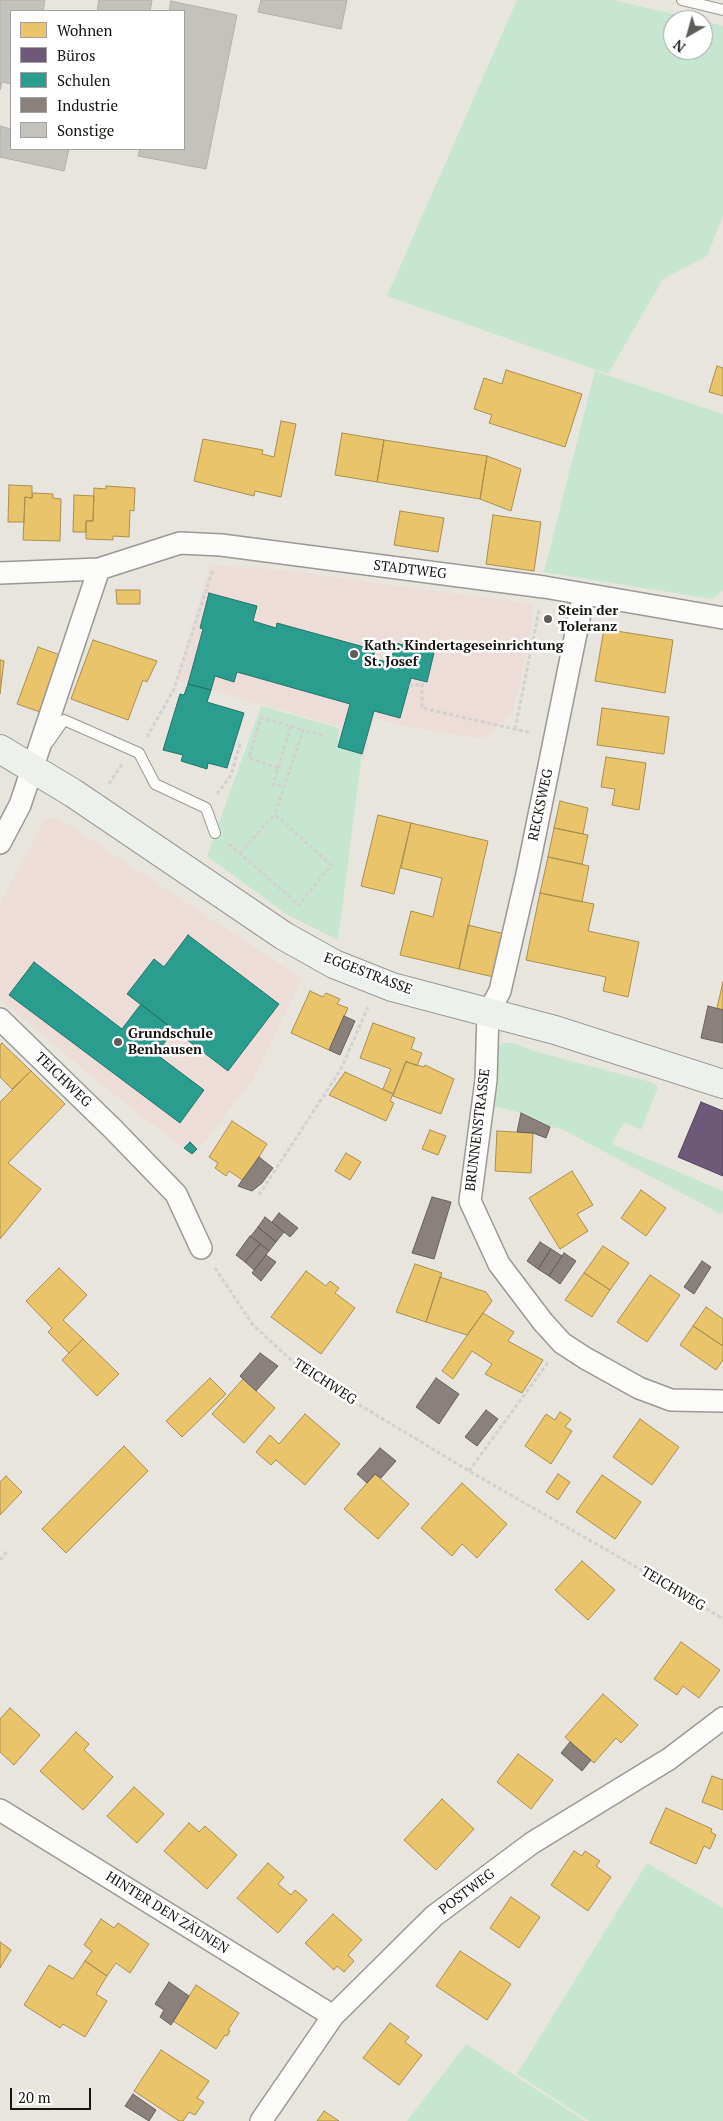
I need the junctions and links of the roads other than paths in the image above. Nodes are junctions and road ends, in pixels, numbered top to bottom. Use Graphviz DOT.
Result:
graph roads {
  1 [pos="682,0"];
  2 [pos="723,10"];
  3 [pos="98,569"];
  4 [pos="0,573"];
  5 [pos="584,594"];
  6 [pos="723,618"];
  7 [pos="0,749"];
  8 [pos="32,766"];
  9 [pos="216,833"];
  10 [pos="0,843"];
  11 [pos="488,1013"];
  12 [pos="0,1019"];
  13 [pos="723,1084"];
  14 [pos="201,1248"];
  15 [pos="723,1401"];
  16 [pos="723,1718"];
  17 [pos="0,1810"];
  18 [pos="334,2016"];
  19 [pos="261,2121"];
  1 -- 2 [label="lane"];
  3 -- 4 [label="street, STADTWEG"];
  3 -- 5 [label="street, STADTWEG"];
  3 -- 8 [label="street"];
  5 -- 6 [label="street, STADTWEG"];
  5 -- 11 [label="street, RECKSWEG"];
  7 -- 8 [label="main road, EGGESTRASSE"];
  8 -- 9 [label="lane"];
  8 -- 10 [label="street"];
  8 -- 11 [label="main road, EGGESTRASSE"];
  11 -- 13 [label="main road, EGGESTRASSE"];
  11 -- 15 [label="street, BRUNNENSTRASSE"];
  12 -- 14 [label="street, TEICHWEG"];
  16 -- 18 [label="street, POSTWEG"];
  17 -- 18 [label="street, HINTER DEN ZÄUNEN"];
  18 -- 19 [label="street, POSTWEG"];
}
